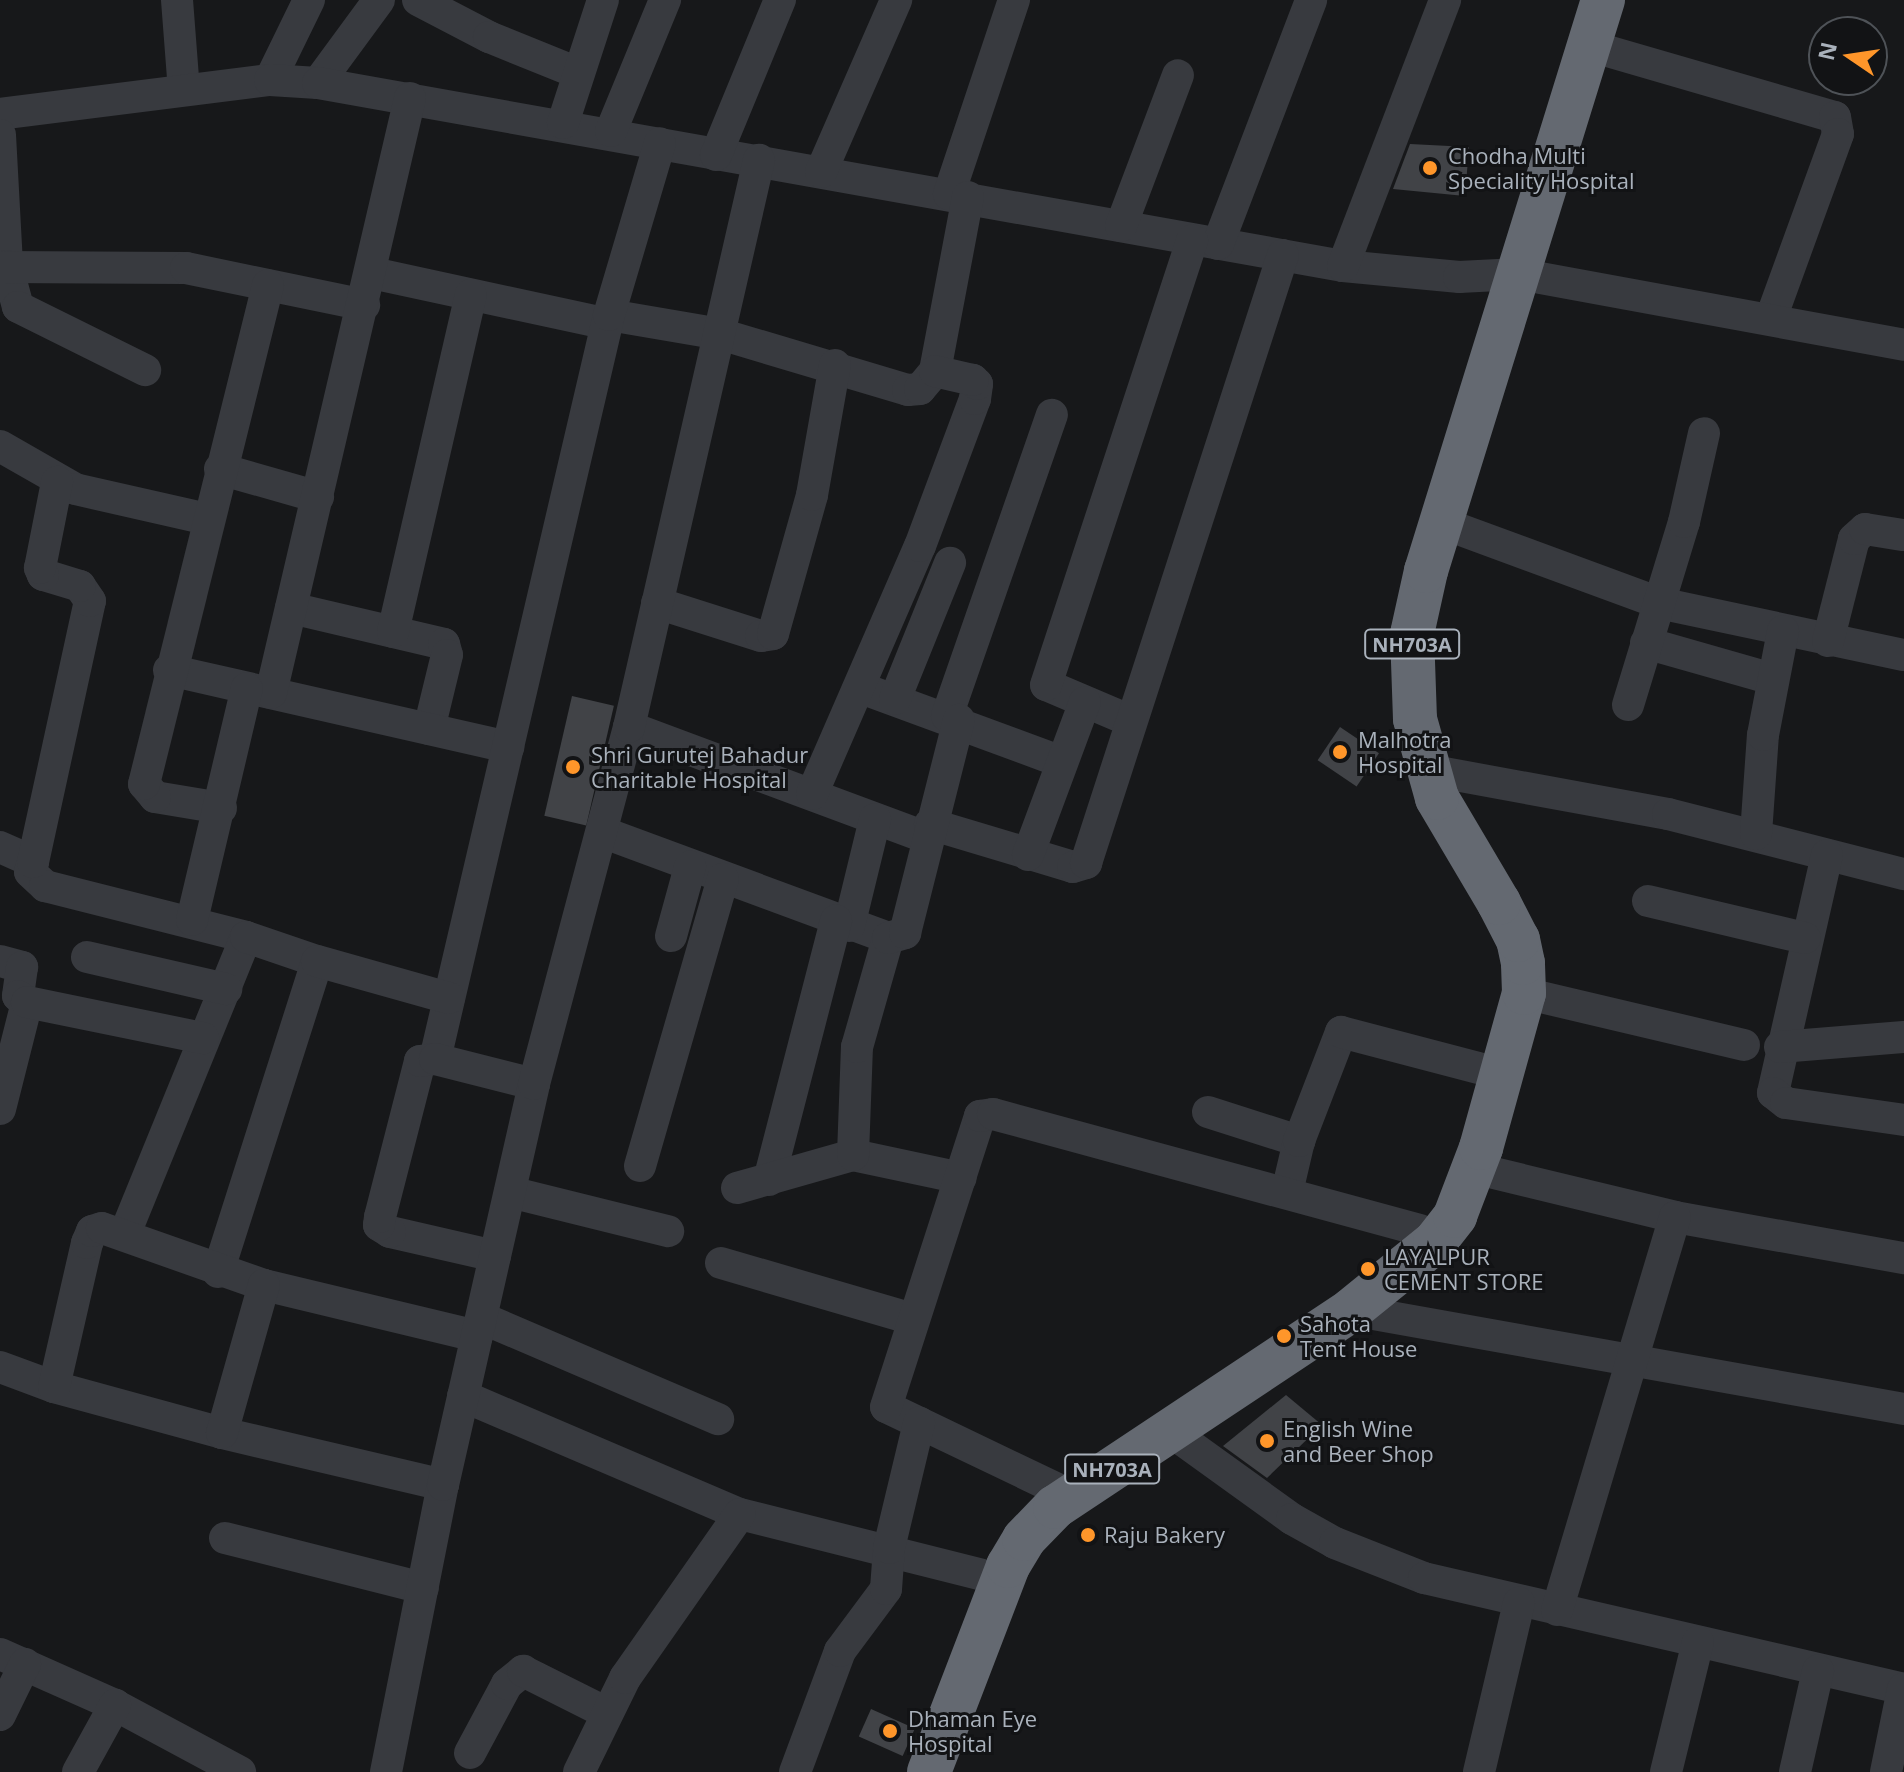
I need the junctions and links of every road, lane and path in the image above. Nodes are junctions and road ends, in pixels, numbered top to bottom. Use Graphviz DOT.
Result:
graph roads {
  1 [pos="177,0"];
  2 [pos="309,0"];
  3 [pos="379,0"];
  4 [pos="418,0"];
  5 [pos="603,0"];
  6 [pos="665,0"];
  7 [pos="780,0"];
  8 [pos="896,0"];
  9 [pos="1014,0"];
  10 [pos="1311,0"];
  11 [pos="1445,0"];
  12 [pos="1575,0"];
  13 [pos="1603,0"];
  14 [pos="1590,46"];
  15 [pos="578,73"];
  16 [pos="1178,75"];
  17 [pos="270,80"];
  18 [pos="318,83"];
  19 [pos="184,90"];
  20 [pos="410,98"];
  21 [pos="0,114"];
  22 [pos="563,123"];
  23 [pos="611,131"];
  24 [pos="0,135"];
  25 [pos="660,143"];
  26 [pos="716,155"];
  27 [pos="759,160"];
  28 [pos="821,172"];
  29 [pos="959,195"];
  30 [pos="1121,226"];
  31 [pos="1205,242"];
  32 [pos="1283,255"];
  33 [pos="4,266"];
  34 [pos="1343,266"];
  35 [pos="372,273"];
  36 [pos="1503,275"];
  37 [pos="268,285"];
  38 [pos="471,295"];
  39 [pos="364,305"];
  40 [pos="1771,318"];
  41 [pos="608,320"];
  42 [pos="720,334"];
  43 [pos="1904,345"];
  44 [pos="835,365"];
  45 [pos="145,370"];
  46 [pos="935,371"];
  47 [pos="1052,415"];
  48 [pos="1704,433"];
  49 [pos="1,451"];
  50 [pos="220,469"];
  51 [pos="57,482"];
  52 [pos="318,497"];
  53 [pos="207,519"];
  54 [pos="1442,523"];
  55 [pos="1904,535"];
  56 [pos="950,563"];
  57 [pos="657,603"];
  58 [pos="1659,603"];
  59 [pos="291,608"];
  60 [pos="1783,631"];
  61 [pos="393,632"];
  62 [pos="1828,641"];
  63 [pos="1646,643"];
  64 [pos="1904,655"];
  65 [pos="169,670"];
  66 [pos="1772,679"];
  67 [pos="861,688"];
  68 [pos="259,690"];
  69 [pos="895,699"];
  70 [pos="1085,702"];
  71 [pos="1628,705"];
  72 [pos="953,718"];
  73 [pos="1131,721"];
  74 [pos="629,727"];
  75 [pos="429,729"];
  76 [pos="508,747"];
  77 [pos="1062,762"];
  78 [pos="1428,770"];
  79 [pos="812,794"];
  80 [pos="221,808"];
  81 [pos="875,819"];
  82 [pos="929,831"];
  83 [pos="602,832"];
  84 [pos="1756,834"];
  85 [pos="0,847"];
  86 [pos="1028,855"];
  87 [pos="1827,855"];
  88 [pos="33,862"];
  89 [pos="690,867"];
  90 [pos="1903,869"];
  91 [pos="723,879"];
  92 [pos="1648,901"];
  93 [pos="192,920"];
  94 [pos="843,923"];
  95 [pos="671,936"];
  96 [pos="246,937"];
  97 [pos="888,938"];
  98 [pos="1805,938"];
  99 [pos="87,957"];
  100 [pos="0,961"];
  101 [pos="317,961"];
  102 [pos="226,989"];
  103 [pos="1524,993"];
  104 [pos="449,998"];
  105 [pos="27,1002"];
  106 [pos="1904,1037"];
  107 [pos="203,1038"];
  108 [pos="1744,1045"];
  109 [pos="1780,1047"];
  110 [pos="435,1059"];
  111 [pos="5,1067"];
  112 [pos="1478,1068"];
  113 [pos="534,1084"];
  114 [pos="0,1109"];
  115 [pos="1208,1112"];
  116 [pos="1904,1120"];
  117 [pos="1299,1141"];
  118 [pos="853,1155"];
  119 [pos="640,1166"];
  120 [pos="1473,1168"];
  121 [pos="961,1178"];
  122 [pos="769,1180"];
  123 [pos="737,1188"];
  124 [pos="510,1192"];
  125 [pos="1287,1192"];
  126 [pos="1675,1217"];
  127 [pos="668,1231"];
  128 [pos="125,1233"];
  129 [pos="1414,1244"];
  130 [pos="495,1256"];
  131 [pos="1904,1258"];
  132 [pos="721,1263"];
  133 [pos="218,1272"];
  134 [pos="264,1285"];
  135 [pos="1351,1310"];
  136 [pos="913,1319"];
  137 [pos="479,1327"];
  138 [pos="1633,1361"];
  139 [pos="0,1367"];
  140 [pos="54,1387"];
  141 [pos="463,1396"];
  142 [pos="1904,1409"];
  143 [pos="718,1419"];
  144 [pos="919,1423"];
  145 [pos="1170,1431"];
  146 [pos="222,1433"];
  147 [pos="443,1485"];
  148 [pos="1072,1496"];
  149 [pos="740,1514"];
  150 [pos="225,1538"];
  151 [pos="889,1548"];
  152 [pos="1003,1580"];
  153 [pos="423,1588"];
  154 [pos="1519,1603"];
  155 [pos="1557,1610"];
  156 [pos="1698,1642"];
  157 [pos="12,1659"];
  158 [pos="1818,1671"];
  159 [pos="1904,1689"];
  160 [pos="115,1705"];
  161 [pos="607,1713"];
  162 [pos="0,1715"];
  163 [pos="470,1753"];
  164 [pos="78,1772"];
  165 [pos="240,1772"];
  166 [pos="386,1772"];
  167 [pos="579,1772"];
  168 [pos="795,1772"];
  169 [pos="929,1772"];
  170 [pos="1479,1772"];
  171 [pos="1666,1772"];
  172 [pos="1795,1772"];
  173 [pos="1886,1772"];
  1 -- 19 [label="street"];
  2 -- 17 [label="street"];
  3 -- 18 [label="street"];
  4 -- 15 [label="street"];
  5 -- 15 [label="street"];
  6 -- 23 [label="street"];
  7 -- 26 [label="street"];
  8 -- 28 [label="street"];
  9 -- 29 [label="street"];
  10 -- 31 [label="street"];
  11 -- 34 [label="street"];
  12 -- 36 [label="highway, NH703A"];
  13 -- 14 [label="highway, NH703A"];
  14 -- 36 [label="highway, NH703A"];
  14 -- 40 [label="street"];
  15 -- 22 [label="street"];
  16 -- 30 [label="street"];
  17 -- 18 [label="street"];
  17 -- 19 [label="street"];
  18 -- 20 [label="street"];
  19 -- 21 [label="street"];
  20 -- 22 [label="street"];
  20 -- 35 [label="street"];
  22 -- 23 [label="street"];
  23 -- 25 [label="street"];
  24 -- 33 [label="street"];
  25 -- 26 [label="street"];
  25 -- 41 [label="street"];
  26 -- 27 [label="street"];
  27 -- 28 [label="street"];
  27 -- 42 [label="street"];
  28 -- 29 [label="street"];
  29 -- 30 [label="street"];
  29 -- 46 [label="street"];
  30 -- 31 [label="street"];
  31 -- 32 [label="street"];
  31 -- 70 [label="street"];
  32 -- 34 [label="street"];
  32 -- 73 [label="street"];
  33 -- 37 [label="street"];
  33 -- 45 [label="street"];
  34 -- 36 [label="street"];
  35 -- 38 [label="street"];
  35 -- 39 [label="street"];
  36 -- 40 [label="street"];
  36 -- 54 [label="highway, NH703A"];
  36 -- 112 [label="highway, NH703A"];
  37 -- 39 [label="street"];
  37 -- 50 [label="street"];
  38 -- 41 [label="street"];
  38 -- 61 [label="street"];
  39 -- 52 [label="street"];
  40 -- 43 [label="street"];
  41 -- 42 [label="street"];
  41 -- 76 [label="street"];
  42 -- 44 [label="street"];
  42 -- 57 [label="street"];
  44 -- 46 [label="street"];
  44 -- 57 [label="street"];
  46 -- 67 [label="street"];
  47 -- 72 [label="street"];
  48 -- 58 [label="street"];
  49 -- 51 [label="street"];
  50 -- 52 [label="street"];
  50 -- 53 [label="street"];
  51 -- 53 [label="street"];
  51 -- 88 [label="street"];
  52 -- 59 [label="street"];
  53 -- 65 [label="street"];
  54 -- 58 [label="street"];
  54 -- 78 [label="highway, NH703A"];
  55 -- 62 [label="street"];
  56 -- 69 [label="street"];
  57 -- 74 [label="street"];
  58 -- 60 [label="street"];
  58 -- 63 [label="street"];
  59 -- 61 [label="street"];
  59 -- 68 [label="street"];
  60 -- 62 [label="street"];
  60 -- 66 [label="street"];
  61 -- 75 [label="street"];
  62 -- 64 [label="street"];
  63 -- 66 [label="street"];
  63 -- 71 [label="street"];
  65 -- 68 [label="street"];
  65 -- 80 [label="street"];
  66 -- 84 [label="street"];
  67 -- 69 [label="street"];
  67 -- 79 [label="street"];
  68 -- 75 [label="street"];
  68 -- 80 [label="street"];
  69 -- 72 [label="street"];
  70 -- 73 [label="street"];
  70 -- 77 [label="street"];
  72 -- 77 [label="street"];
  72 -- 82 [label="street"];
  73 -- 86 [label="street"];
  74 -- 79 [label="street"];
  74 -- 83 [label="street"];
  75 -- 76 [label="street"];
  76 -- 104 [label="street"];
  77 -- 86 [label="street"];
  78 -- 84 [label="street"];
  78 -- 103 [label="highway, NH703A"];
  79 -- 81 [label="street"];
  80 -- 93 [label="street"];
  81 -- 82 [label="street"];
  81 -- 94 [label="street"];
  82 -- 86 [label="street"];
  82 -- 97 [label="street"];
  83 -- 89 [label="street"];
  83 -- 113 [label="street"];
  84 -- 87 [label="street"];
  85 -- 88 [label="street"];
  87 -- 90 [label="street"];
  87 -- 98 [label="street"];
  88 -- 93 [label="street"];
  89 -- 91 [label="street"];
  89 -- 95 [label="street"];
  91 -- 94 [label="street"];
  91 -- 119 [label="street"];
  92 -- 98 [label="street"];
  93 -- 96 [label="street"];
  94 -- 97 [label="street"];
  94 -- 122 [label="street"];
  96 -- 101 [label="street"];
  96 -- 102 [label="street"];
  97 -- 118 [label="street"];
  98 -- 109 [label="street"];
  99 -- 102 [label="street"];
  100 -- 105 [label="street"];
  101 -- 104 [label="street"];
  101 -- 133 [label="street"];
  102 -- 107 [label="street"];
  103 -- 108 [label="street"];
  103 -- 120 [label="highway, NH703A"];
  104 -- 110 [label="street"];
  105 -- 107 [label="street"];
  105 -- 111 [label="street"];
  106 -- 109 [label="street"];
  107 -- 128 [label="street"];
  109 -- 116 [label="street"];
  110 -- 113 [label="street"];
  110 -- 130 [label="street"];
  111 -- 114 [label="street"];
  112 -- 117 [label="street"];
  112 -- 129 [label="highway, NH703A"];
  113 -- 124 [label="street"];
  115 -- 117 [label="street"];
  117 -- 125 [label="street"];
  118 -- 121 [label="street"];
  118 -- 122 [label="street"];
  120 -- 126 [label="street"];
  120 -- 129 [label="highway, NH703A"];
  121 -- 125 [label="street"];
  121 -- 136 [label="street"];
  122 -- 123 [label="street"];
  124 -- 127 [label="street"];
  124 -- 130 [label="street"];
  125 -- 129 [label="street"];
  126 -- 131 [label="street"];
  126 -- 138 [label="street"];
  128 -- 133 [label="street"];
  128 -- 140 [label="street"];
  129 -- 135 [label="highway, NH703A"];
  130 -- 137 [label="street"];
  132 -- 136 [label="street"];
  133 -- 134 [label="street"];
  134 -- 137 [label="street"];
  134 -- 146 [label="street"];
  135 -- 138 [label="street"];
  135 -- 145 [label="highway, NH703A"];
  136 -- 144 [label="street"];
  137 -- 141 [label="street"];
  137 -- 143 [label="street"];
  138 -- 142 [label="street"];
  138 -- 155 [label="street"];
  139 -- 140 [label="street"];
  140 -- 146 [label="street"];
  141 -- 147 [label="street"];
  141 -- 149 [label="street"];
  144 -- 148 [label="street"];
  144 -- 151 [label="street"];
  145 -- 148 [label="highway, NH703A"];
  145 -- 154 [label="street"];
  146 -- 147 [label="street"];
  147 -- 153 [label="street"];
  148 -- 152 [label="highway, NH703A"];
  149 -- 151 [label="street"];
  149 -- 161 [label="street"];
  150 -- 153 [label="street"];
  151 -- 152 [label="street"];
  151 -- 168 [label="street"];
  152 -- 169 [label="highway, NH703A"];
  153 -- 166 [label="street"];
  154 -- 155 [label="street"];
  154 -- 170 [label="street"];
  155 -- 156 [label="street"];
  156 -- 158 [label="street"];
  156 -- 171 [label="street"];
  157 -- 160 [label="street"];
  157 -- 162 [label="street"];
  158 -- 159 [label="street"];
  158 -- 172 [label="street"];
  159 -- 173 [label="street"];
  160 -- 164 [label="street"];
  160 -- 165 [label="street"];
  161 -- 163 [label="street"];
  161 -- 167 [label="street"];
}
